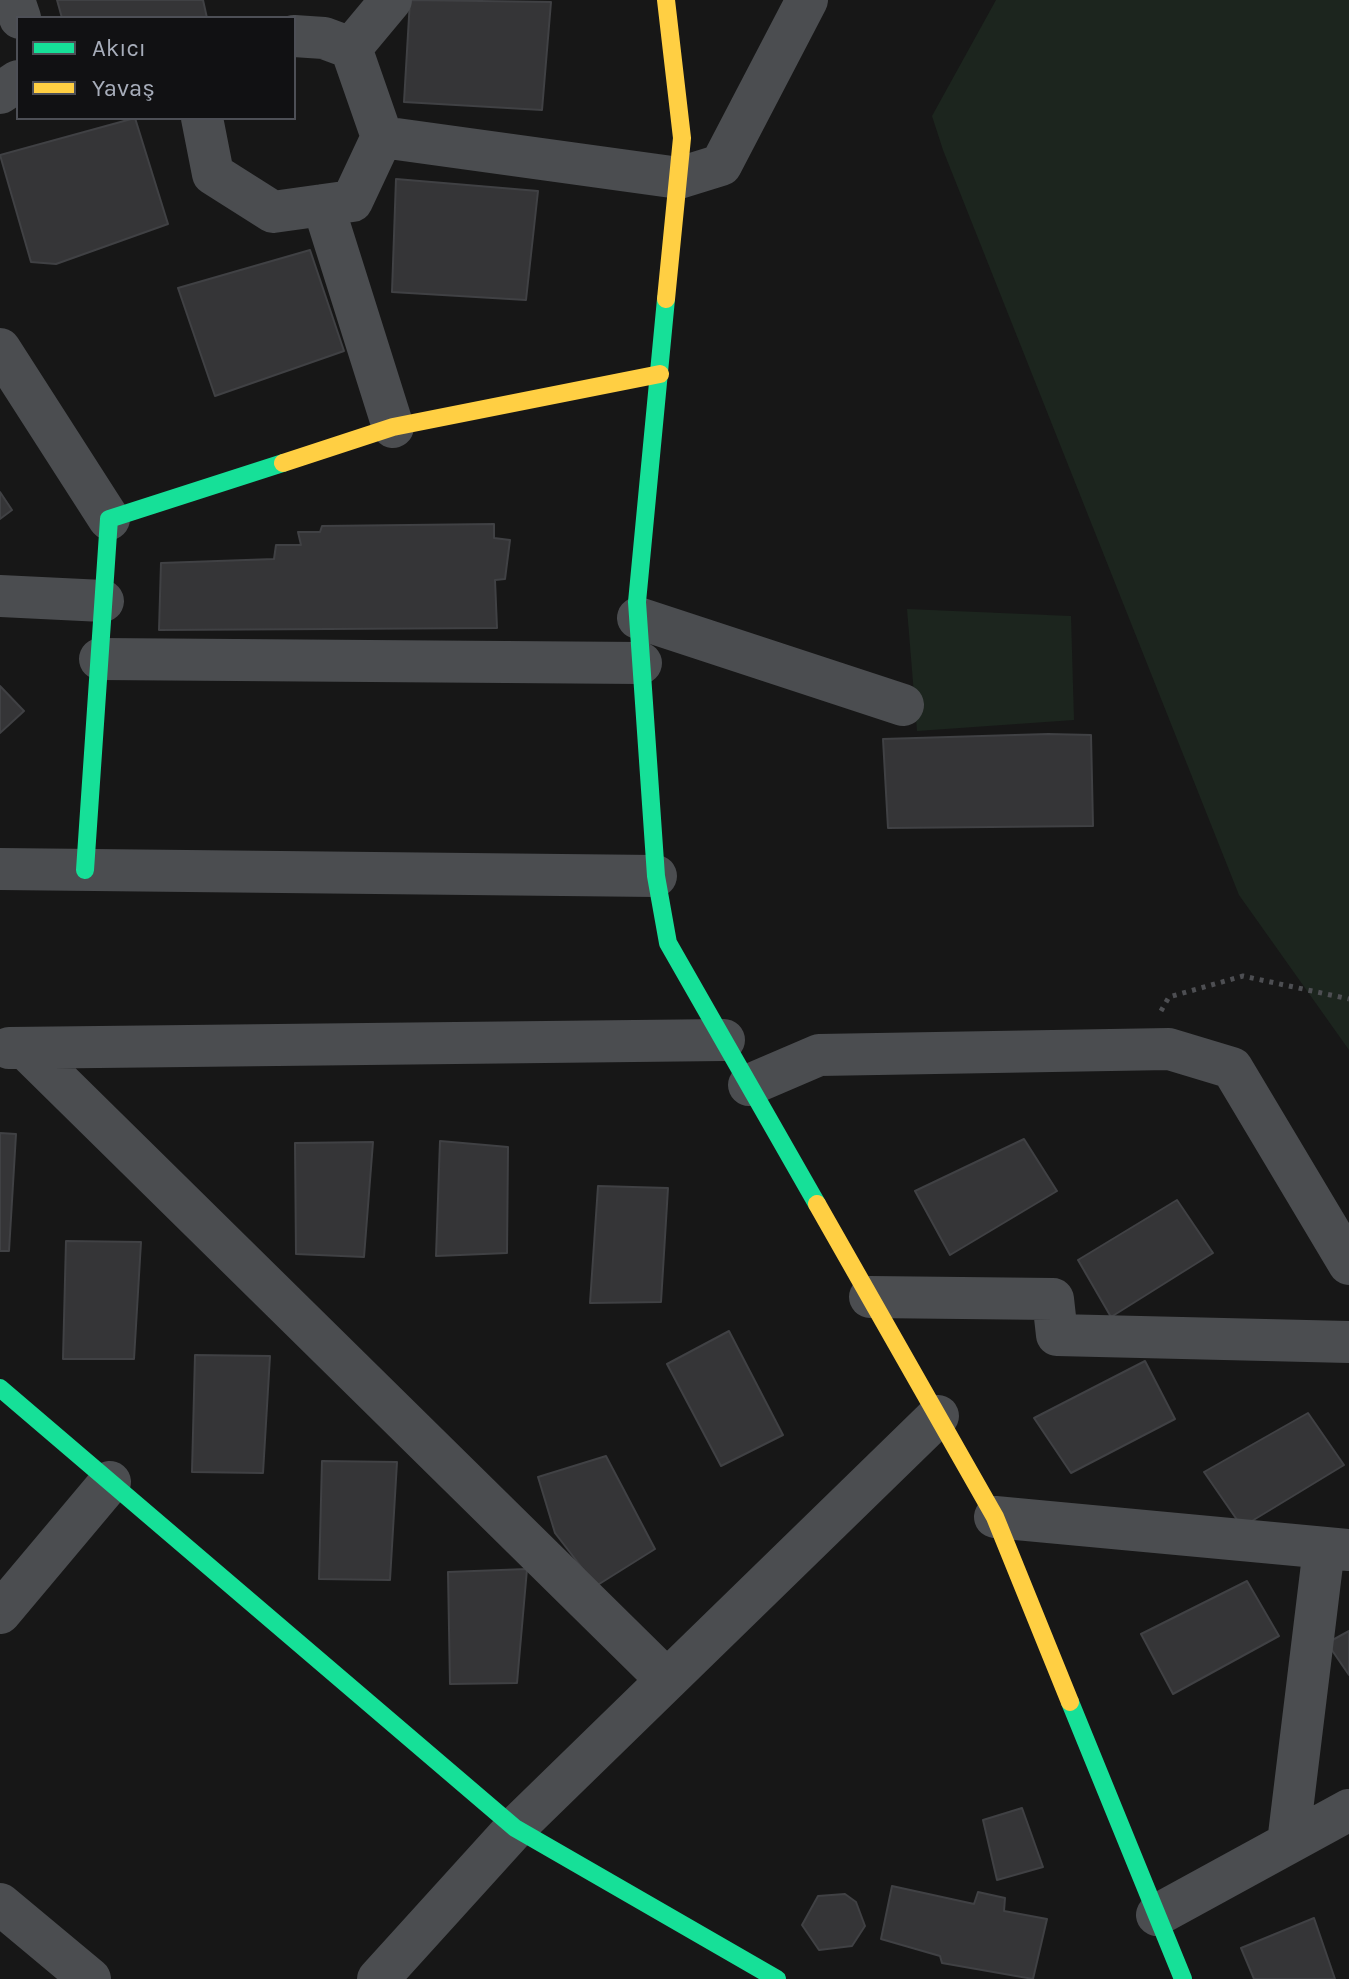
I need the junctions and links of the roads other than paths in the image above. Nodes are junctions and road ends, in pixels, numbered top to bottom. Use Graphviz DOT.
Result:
graph roads {
  1 [pos="391,0"];
  2 [pos="666,0"];
  3 [pos="807,0"];
  4 [pos="296,36"];
  5 [pos="351,48"];
  6 [pos="202,120"];
  7 [pos="382,137"];
  8 [pos="679,178"];
  9 [pos="323,205"];
  10 [pos="0,349"];
  11 [pos="660,374"];
  12 [pos="393,427"];
  13 [pos="109,519"];
  14 [pos="0,596"];
  15 [pos="103,601"];
  16 [pos="638,618"];
  17 [pos="100,659"];
  18 [pos="641,663"];
  19 [pos="903,705"];
  20 [pos="0,869"];
  21 [pos="85,870"];
  22 [pos="656,876"];
  23 [pos="724,1040"];
  24 [pos="12,1048"];
  25 [pos="749,1085"];
  26 [pos="1349,1264"];
  27 [pos="870,1297"];
  28 [pos="1349,1342"];
  29 [pos="0,1388"];
  30 [pos="938,1416"];
  31 [pos="110,1482"];
  32 [pos="995,1517"];
  33 [pos="1336,1549"];
  34 [pos="0,1613"];
  35 [pos="667,1680"];
  36 [pos="1349,1810"];
  37 [pos="515,1828"];
  38 [pos="1288,1843"];
  39 [pos="0,1904"];
  40 [pos="1157,1915"];
  41 [pos="90,1979"];
  42 [pos="378,1979"];
  43 [pos="777,1979"];
  44 [pos="1183,1979"];
  1 -- 5 [label="street"];
  2 -- 8 [label="street"];
  3 -- 8 [label="street"];
  4 -- 5 [label="street"];
  5 -- 7 [label="street"];
  6 -- 9 [label="street"];
  7 -- 8 [label="street"];
  7 -- 9 [label="street"];
  8 -- 11 [label="street"];
  9 -- 12 [label="street"];
  10 -- 13 [label="street"];
  11 -- 12 [label="street"];
  11 -- 16 [label="street"];
  12 -- 13 [label="street"];
  13 -- 15 [label="street"];
  14 -- 15 [label="street"];
  15 -- 17 [label="street"];
  16 -- 18 [label="street"];
  16 -- 19 [label="street"];
  17 -- 18 [label="street"];
  17 -- 21 [label="street"];
  18 -- 22 [label="street"];
  20 -- 21 [label="street"];
  21 -- 22 [label="street"];
  22 -- 23 [label="street"];
  23 -- 24 [label="street"];
  23 -- 25 [label="street"];
  24 -- 35 [label="street"];
  25 -- 26 [label="street"];
  25 -- 27 [label="street"];
  27 -- 28 [label="street"];
  27 -- 30 [label="street"];
  29 -- 31 [label="street"];
  30 -- 32 [label="street"];
  30 -- 35 [label="street"];
  31 -- 34 [label="street"];
  31 -- 37 [label="street"];
  32 -- 33 [label="street"];
  32 -- 40 [label="street"];
  33 -- 38 [label="street"];
  35 -- 37 [label="street"];
  36 -- 38 [label="street"];
  37 -- 42 [label="street"];
  37 -- 43 [label="street"];
  38 -- 40 [label="street"];
  39 -- 41 [label="street"];
  40 -- 44 [label="street"];
}
